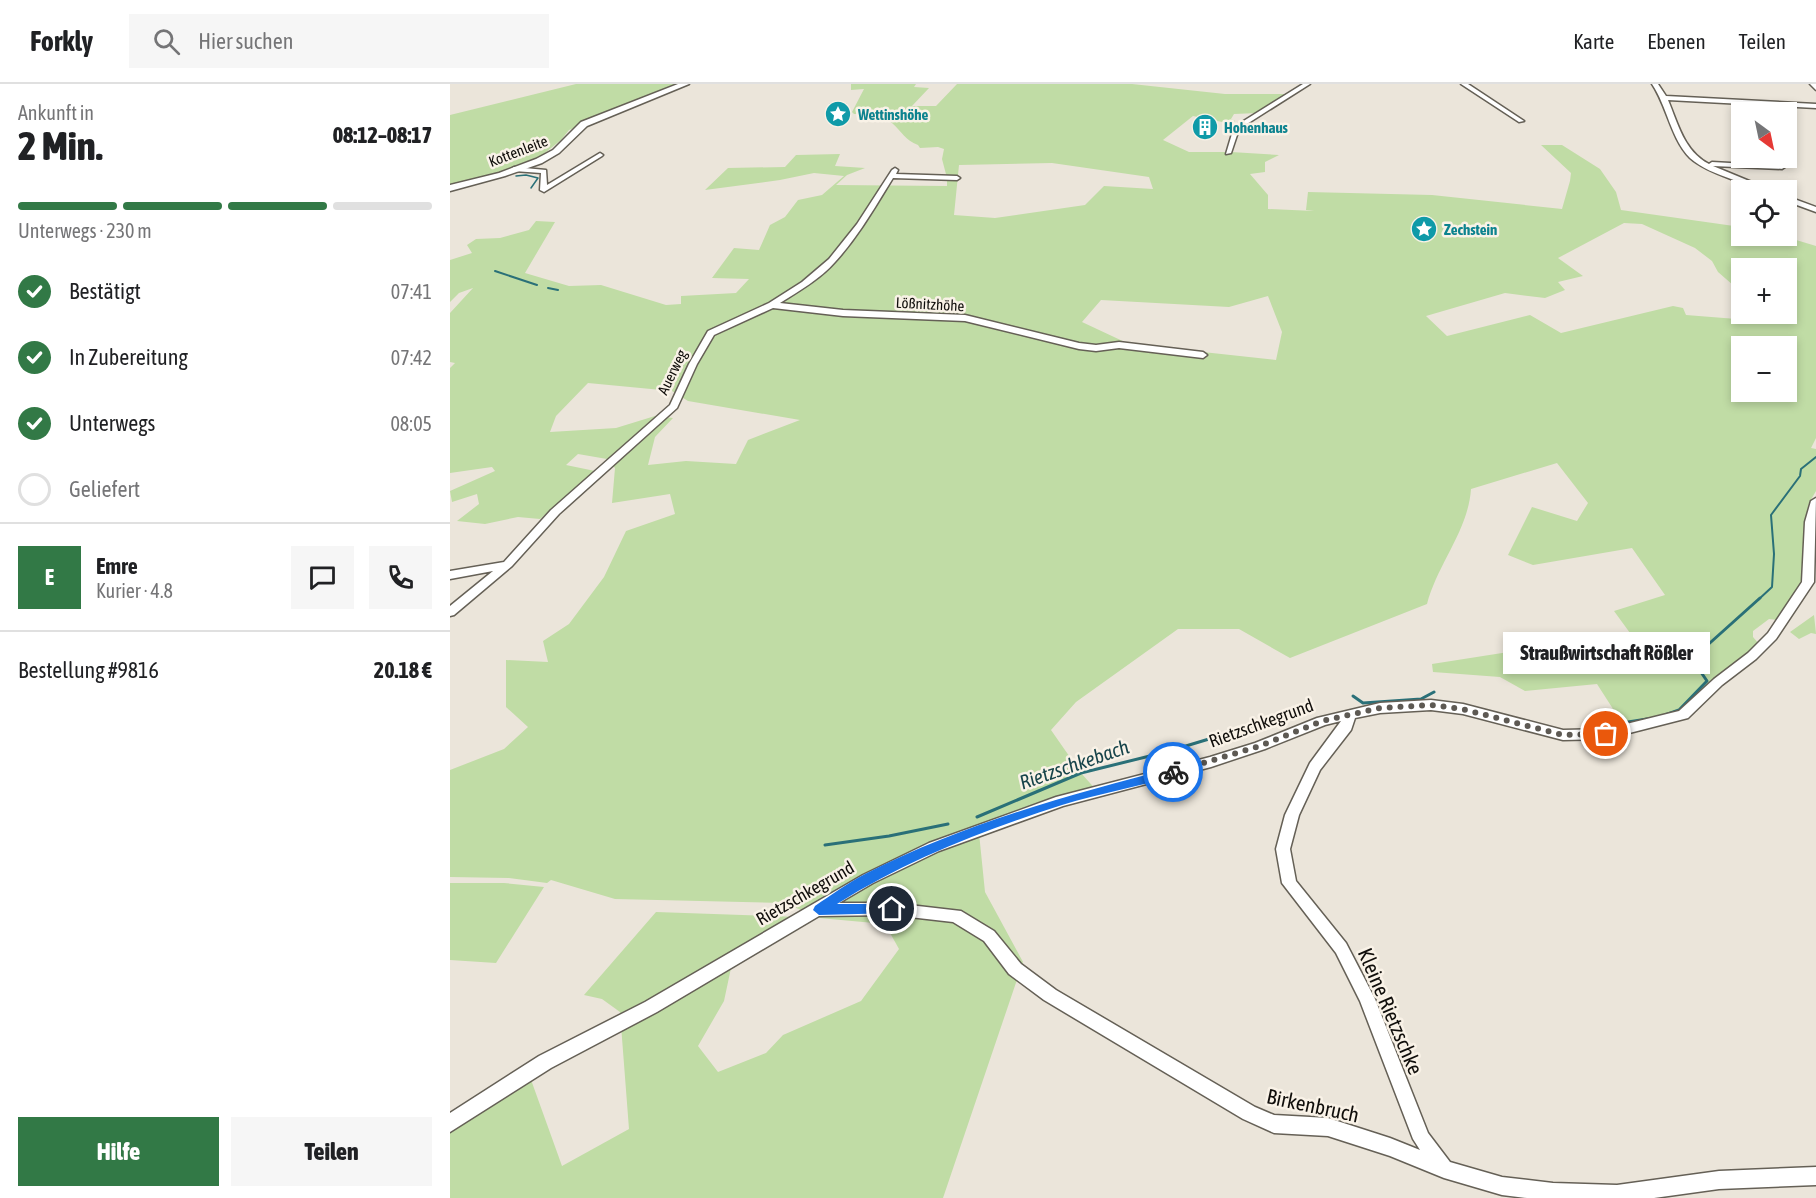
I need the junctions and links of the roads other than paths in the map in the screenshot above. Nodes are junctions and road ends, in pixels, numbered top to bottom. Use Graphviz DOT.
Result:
graph roads {
  1 [pos="685,84"];
  2 [pos="1307,84"];
  3 [pos="1464,84"];
  4 [pos="1655,84"];
  5 [pos="1665,98"];
  6 [pos="1816,106"];
  7 [pos="1521,121"];
  8 [pos="1228,153"];
  9 [pos="600,155"];
  10 [pos="1705,164"];
  11 [pos="1731,165"];
  12 [pos="514,170"];
  13 [pos="957,178"];
  14 [pos="1743,180"];
  15 [pos="450,188"];
  16 [pos="1797,202"];
  17 [pos="1816,210"];
  18 [pos="772,305"];
  19 [pos="1203,355"];
  20 [pos="1816,501"];
  21 [pos="508,564"];
  22 [pos="450,575"];
  23 [pos="450,612"];
  24 [pos="1350,714"];
  25 [pos="819,910"];
  26 [pos="450,1123"];
  27 [pos="1444,1169"];
  28 [pos="1816,1176"];
  1 -- 12 [label="street, Kottenleite"];
  2 -- 8 [label="street"];
  3 -- 7 [label="street"];
  4 -- 5 [label="street"];
  5 -- 6 [label="street"];
  5 -- 10 [label="street"];
  9 -- 12 [label="street"];
  10 -- 11 [label="street"];
  10 -- 14 [label="street"];
  12 -- 15 [label="street, Kottenleite"];
  13 -- 18 [label="street, Auerweg"];
  16 -- 17 [label="street"];
  18 -- 19 [label="street, Lößnitzhöhe"];
  18 -- 21 [label="street, Auerweg"];
  20 -- 24 [label="street, Rietzschkegrund"];
  21 -- 22 [label="street"];
  21 -- 23 [label="street, Auerweg"];
  24 -- 25 [label="street, Rietzschkegrund"];
  24 -- 27 [label="street, Kleine Rietzschke"];
  25 -- 26 [label="street, Rietzschkegrund"];
  25 -- 27 [label="street, Birkenbruch"];
  27 -- 28 [label="street, Birkenbruch"];
}
